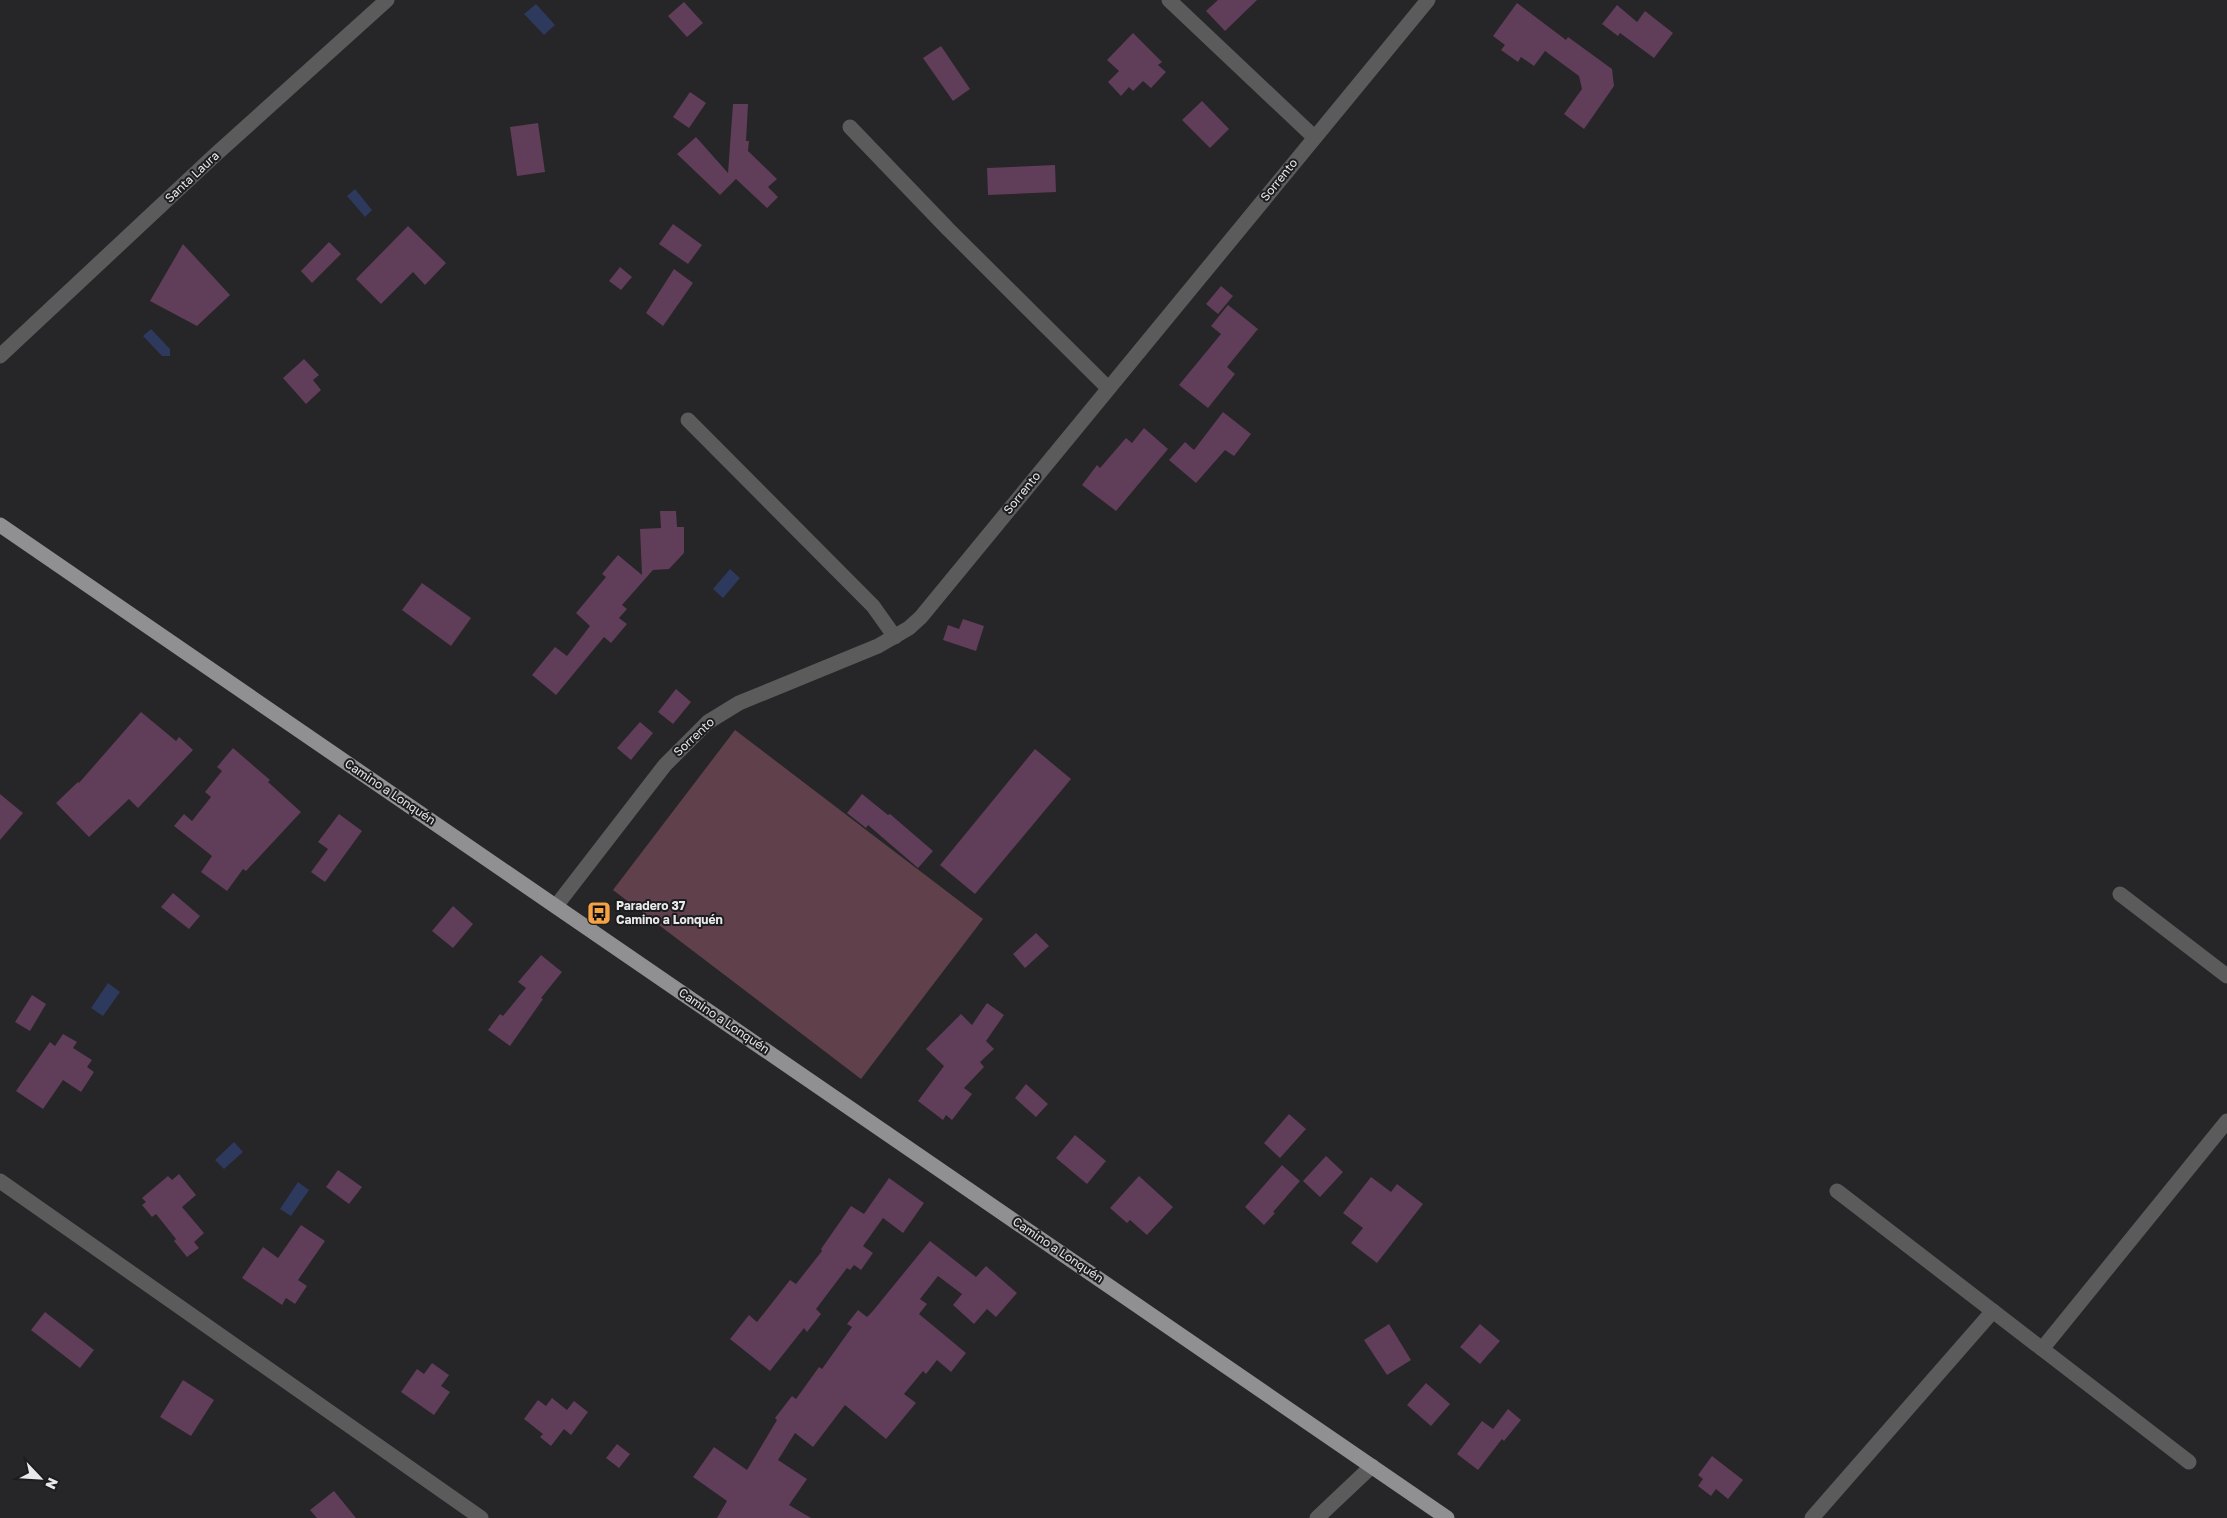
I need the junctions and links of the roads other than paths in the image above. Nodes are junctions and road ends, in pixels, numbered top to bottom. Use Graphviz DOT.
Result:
graph roads {
  1 [pos="387,0"];
  2 [pos="1169,0"];
  3 [pos="1428,0"];
  4 [pos="850,127"];
  5 [pos="1314,137"];
  6 [pos="0,356"];
  7 [pos="1108,388"];
  8 [pos="688,420"];
  9 [pos="0,525"];
  10 [pos="895,637"];
  11 [pos="2120,894"];
  12 [pos="556,906"];
  13 [pos="2227,976"];
  14 [pos="2227,1121"];
  15 [pos="0,1181"];
  16 [pos="1837,1191"];
  17 [pos="1993,1311"];
  18 [pos="2042,1348"];
  19 [pos="2189,1462"];
  20 [pos="1372,1466"];
  21 [pos="481,1518"];
  22 [pos="1317,1518"];
  23 [pos="1447,1518"];
  24 [pos="1812,1518"];
  1 -- 6 [label="street, Santa Laura"];
  2 -- 5 [label="street"];
  3 -- 5 [label="street, Sorrento"];
  4 -- 7 [label="street"];
  5 -- 7 [label="street, Sorrento"];
  7 -- 10 [label="street, Sorrento"];
  8 -- 10 [label="street"];
  9 -- 12 [label="main road, Camino a Lonquén"];
  10 -- 12 [label="street, Sorrento"];
  11 -- 13 [label="street"];
  12 -- 20 [label="main road, Camino a Lonquén"];
  14 -- 18 [label="street"];
  15 -- 21 [label="street"];
  16 -- 17 [label="street"];
  17 -- 18 [label="street"];
  17 -- 24 [label="street"];
  18 -- 19 [label="street"];
  20 -- 22 [label="street"];
  20 -- 23 [label="main road, Camino a Lonquén"];
}
